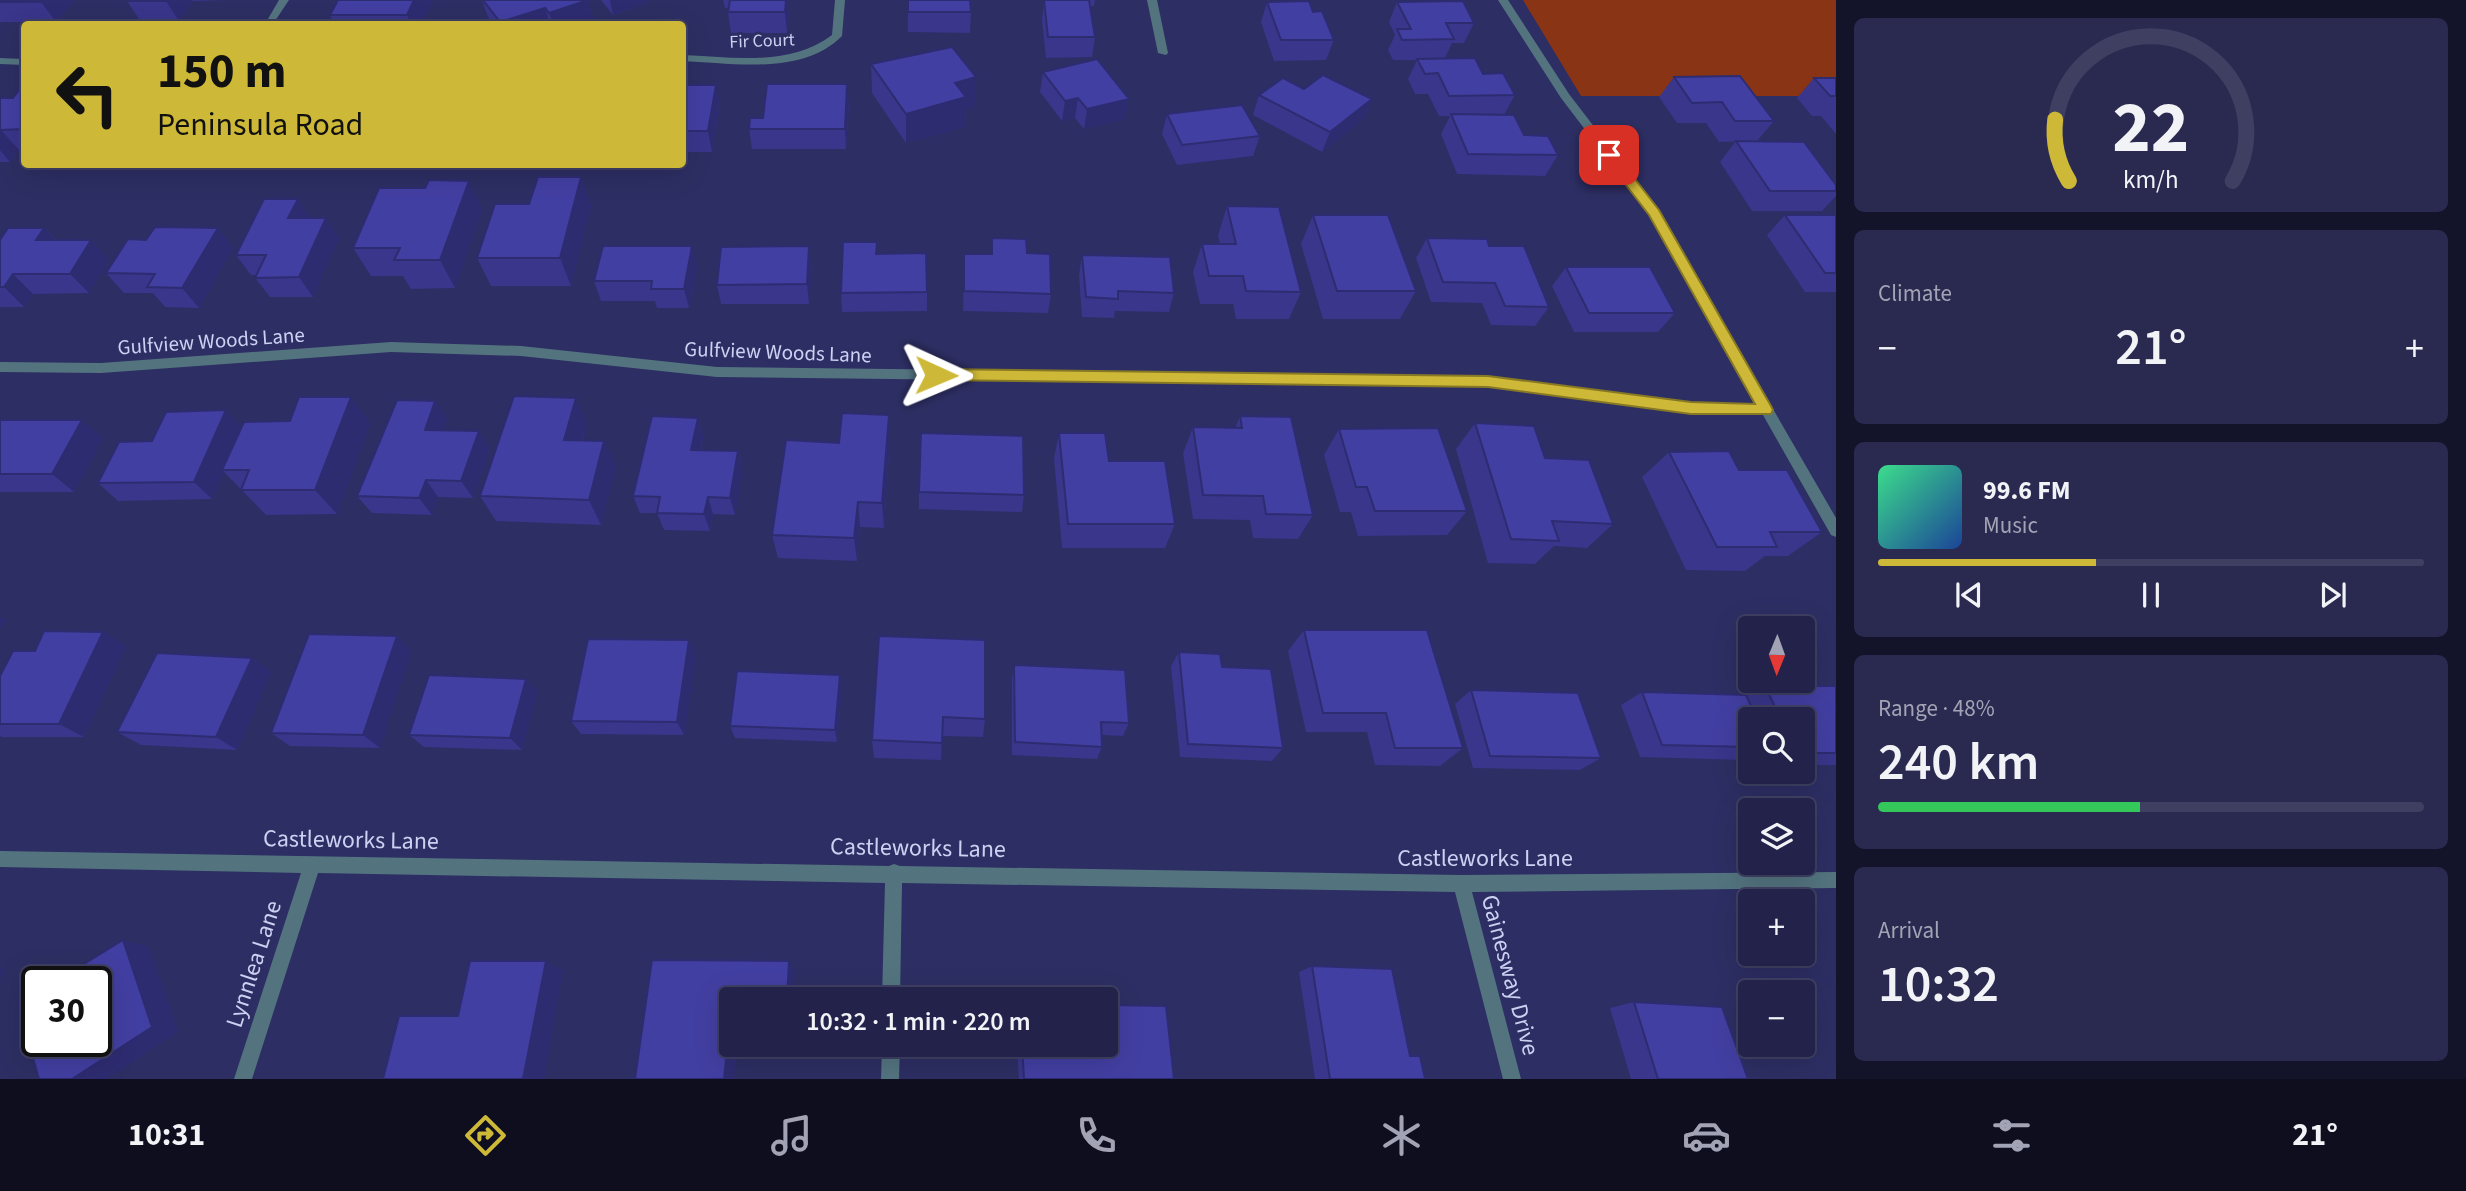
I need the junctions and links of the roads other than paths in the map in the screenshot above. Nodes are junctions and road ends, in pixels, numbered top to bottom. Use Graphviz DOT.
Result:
graph roads {
  1 [pos="284,0"];
  2 [pos="840,0"];
  3 [pos="1152,0"];
  4 [pos="1503,0"];
  5 [pos="271,21"];
  6 [pos="1163,53"];
  7 [pos="686,58"];
  8 [pos="0,61"];
  9 [pos="21,62"];
  10 [pos="0,367"];
  11 [pos="1766,410"];
  12 [pos="1836,531"];
  13 [pos="0,859"];
  14 [pos="312,864"];
  15 [pos="894,872"];
  16 [pos="1836,880"];
  17 [pos="1461,884"];
  18 [pos="891,987"];
  19 [pos="891,1057"];
  20 [pos="243,1079"];
  21 [pos="890,1079"];
  22 [pos="1512,1079"];
  1 -- 5 [label="street"];
  2 -- 7 [label="street, Fir Court"];
  3 -- 6 [label="street"];
  4 -- 11 [label="street"];
  8 -- 9 [label="street"];
  10 -- 11 [label="street, Gulfview Woods Lane"];
  11 -- 12 [label="street"];
  13 -- 14 [label="street, Castleworks Lane"];
  14 -- 15 [label="street, Castleworks Lane"];
  14 -- 20 [label="street, Lynnlea Lane"];
  15 -- 17 [label="street, Castleworks Lane"];
  15 -- 18 [label="street"];
  16 -- 17 [label="street, Castleworks Lane"];
  17 -- 22 [label="street, Gainesway Drive"];
  19 -- 21 [label="street"];
}
